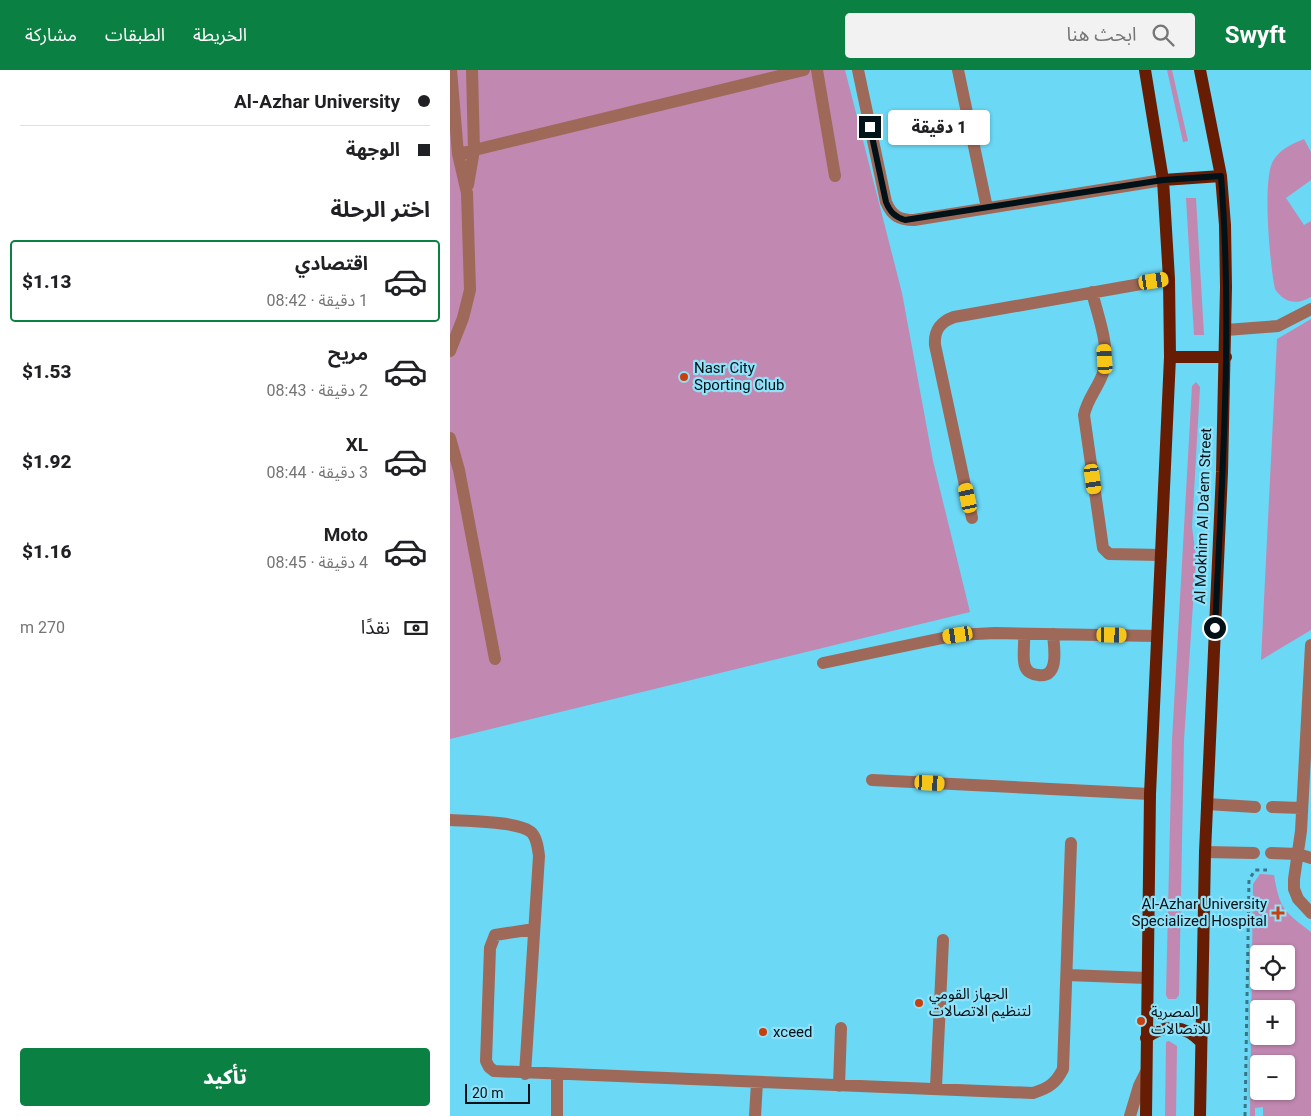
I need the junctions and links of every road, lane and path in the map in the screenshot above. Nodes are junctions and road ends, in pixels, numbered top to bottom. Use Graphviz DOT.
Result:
graph roads {
  1 [pos="451,70"];
  2 [pos="472,70"];
  3 [pos="804,70"];
  4 [pos="817,70"];
  5 [pos="858,70"];
  6 [pos="958,70"];
  7 [pos="1145,70"];
  8 [pos="1200,70"];
  9 [pos="474,150"];
  10 [pos="458,154"];
  11 [pos="835,176"];
  12 [pos="1221,176"];
  13 [pos="1163,180"];
  14 [pos="467,193"];
  15 [pos="987,208"];
  16 [pos="1169,279"];
  17 [pos="1092,292"];
  18 [pos="1311,309"];
  19 [pos="1226,330"];
  20 [pos="450,351"];
  21 [pos="1170,357"];
  22 [pos="1226,357"];
  23 [pos="450,438"];
  24 [pos="972,518"];
  25 [pos="1160,555"];
  26 [pos="1024,634"];
  27 [pos="1053,634"];
  28 [pos="1157,636"];
  29 [pos="1311,646"];
  30 [pos="495,658"];
  31 [pos="822,662"];
  32 [pos="872,780"];
  33 [pos="1150,794"];
  34 [pos="1207,804"];
  35 [pos="1255,806"];
  36 [pos="1272,807"];
  37 [pos="1302,808"];
  38 [pos="450,820"];
  39 [pos="1306,831"];
  40 [pos="1071,843"];
  41 [pos="1205,852"];
  42 [pos="1254,853"];
  43 [pos="1272,853"];
  44 [pos="1298,854"];
  45 [pos="1311,858"];
  46 [pos="1296,869"];
  47 [pos="1311,912"];
  48 [pos="534,929"];
  49 [pos="943,940"];
  50 [pos="1067,975"];
  51 [pos="1147,978"];
  52 [pos="841,1028"];
  53 [pos="1146,1038"];
  54 [pos="1201,1042"];
  55 [pos="1146,1072"];
  56 [pos="525,1074"];
  57 [pos="557,1075"];
  58 [pos="757,1082"];
  59 [pos="839,1086"];
  60 [pos="936,1087"];
  61 [pos="557,1116"];
  62 [pos="755,1116"];
  63 [pos="1130,1116"];
  64 [pos="1146,1116"];
  65 [pos="1200,1116"];
  66 [pos="1245,1116"];
  1 -- 10 [label="street"];
  2 -- 9 [label="street"];
  3 -- 9 [label="street"];
  4 -- 11 [label="street"];
  5 -- 15 [label="street"];
  6 -- 15 [label="street"];
  7 -- 13 [label="main road"];
  8 -- 12 [label="main road, Al Mokhim Al Da'em Street"];
  9 -- 10 [label="street"];
  9 -- 14 [label="street"];
  10 -- 14 [label="street"];
  12 -- 13 [label="main road"];
  12 -- 19 [label="main road, Al Mokhim Al Da'em Street"];
  13 -- 15 [label="street"];
  13 -- 16 [label="main road"];
  14 -- 20 [label="street"];
  16 -- 17 [label="street"];
  16 -- 21 [label="main road"];
  17 -- 24 [label="street"];
  17 -- 25 [label="street"];
  18 -- 19 [label="street"];
  19 -- 22 [label="main road, Al Mokhim Al Da'em Street"];
  21 -- 22 [label="main road"];
  21 -- 25 [label="main road"];
  22 -- 34 [label="main road, Al Mokhim Al Da'em Street"];
  23 -- 30 [label="street"];
  25 -- 28 [label="main road"];
  26 -- 27 [label="street"];
  26 -- 27 [label="street"];
  26 -- 31 [label="street"];
  27 -- 28 [label="street"];
  28 -- 33 [label="main road"];
  29 -- 37 [label="street"];
  32 -- 33 [label="street"];
  33 -- 51 [label="main road"];
  34 -- 35 [label="street"];
  34 -- 41 [label="main road, Al Mokhim Al Da'em Street"];
  36 -- 37 [label="street"];
  37 -- 39 [label="street"];
  38 -- 48 [label="street"];
  39 -- 44 [label="street"];
  40 -- 50 [label="street"];
  41 -- 42 [label="street"];
  41 -- 54 [label="main road, Al Mokhim Al Da'em Street"];
  43 -- 44 [label="street"];
  44 -- 45 [label="street"];
  44 -- 46 [label="street"];
  46 -- 47 [label="street"];
  46 -- 66 [label="path"];
  48 -- 56 [label="street"];
  48 -- 56 [label="street"];
  49 -- 60 [label="street"];
  50 -- 51 [label="street"];
  50 -- 60 [label="street"];
  51 -- 53 [label="main road"];
  52 -- 59 [label="street"];
  53 -- 54 [label="main road"];
  53 -- 55 [label="main road"];
  54 -- 65 [label="main road, Al Mokhim Al Da'em Street"];
  55 -- 63 [label="street"];
  55 -- 64 [label="main road"];
  56 -- 57 [label="street"];
  57 -- 58 [label="street"];
  57 -- 61 [label="street"];
  58 -- 59 [label="street"];
  58 -- 62 [label="street"];
  59 -- 60 [label="street"];
}
